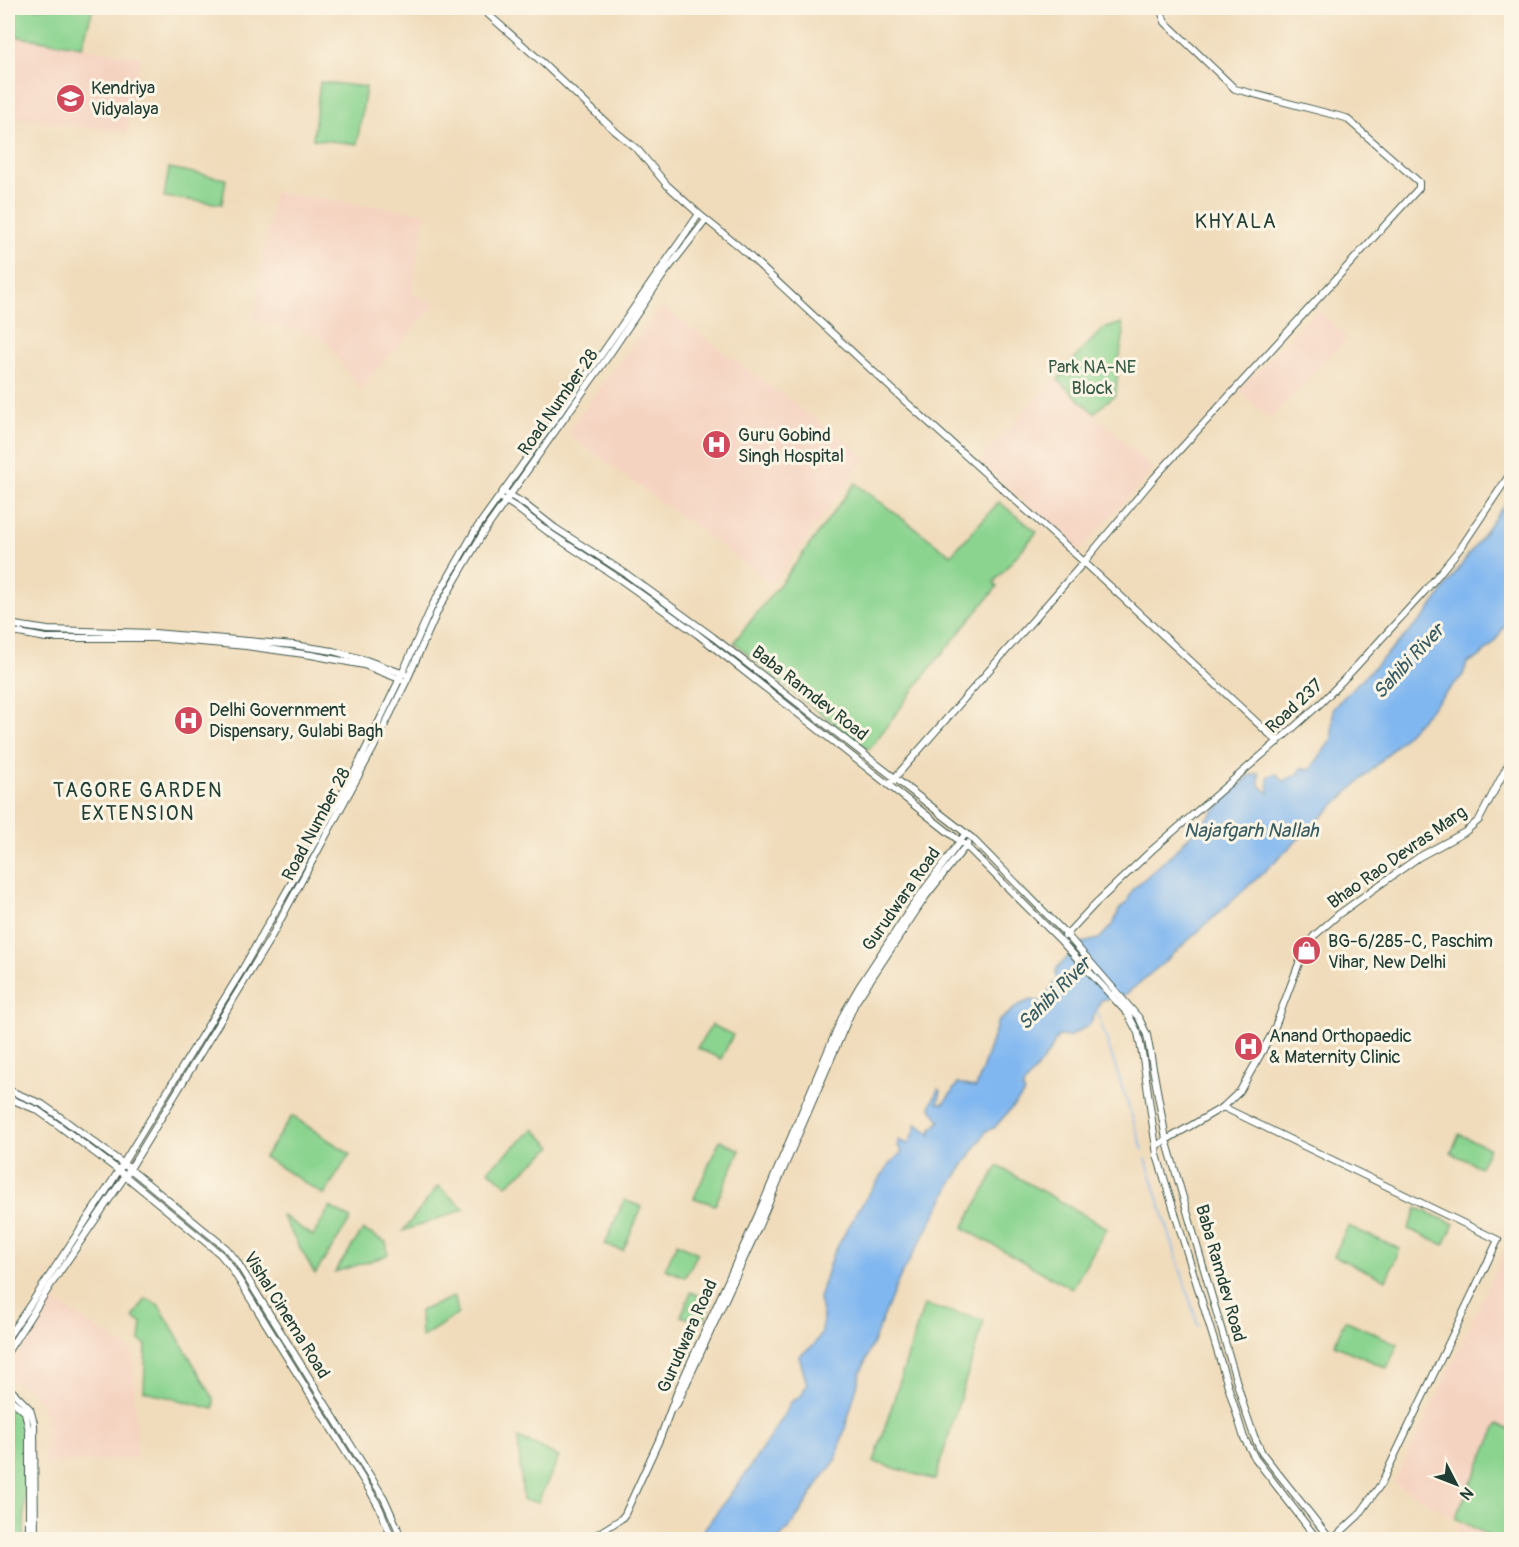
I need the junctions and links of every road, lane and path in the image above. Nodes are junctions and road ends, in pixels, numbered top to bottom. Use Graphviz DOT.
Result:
graph roads {
  1 [pos="481,8"];
  2 [pos="1160,8"];
  3 [pos="699,214"];
  4 [pos="706,220"];
  5 [pos="1512,471"];
  6 [pos="501,494"];
  7 [pos="508,497"];
  8 [pos="1084,562"];
  9 [pos="8,624"];
  10 [pos="8,631"];
  11 [pos="764,676"];
  12 [pos="404,678"];
  13 [pos="758,682"];
  14 [pos="1278,742"];
  15 [pos="1512,757"];
  16 [pos="894,778"];
  17 [pos="889,785"];
  18 [pos="969,836"];
  19 [pos="963,844"];
  20 [pos="1067,935"];
  21 [pos="1061,940"];
  22 [pos="1122,1001"];
  23 [pos="8,1090"];
  24 [pos="8,1098"];
  25 [pos="1223,1107"];
  26 [pos="1166,1139"];
  27 [pos="1156,1146"];
  28 [pos="123,1163"];
  29 [pos="130,1169"];
  30 [pos="118,1170"];
  31 [pos="125,1176"];
  32 [pos="8,1337"];
  33 [pos="8,1351"];
  34 [pos="8,1387"];
  35 [pos="8,1397"];
  36 [pos="29,1416"];
  37 [pos="32,1500"];
  38 [pos="29,1539"];
  39 [pos="35,1539"];
  40 [pos="393,1539"];
  41 [pos="401,1539"];
  42 [pos="588,1539"];
  43 [pos="1318,1539"];
  44 [pos="1332,1539"];
  1 -- 3 [label="street"];
  2 -- 8 [label="street"];
  3 -- 4 [label="street"];
  3 -- 6 [label="street, Road Number 28"];
  4 -- 7 [label="street, Road Number 28"];
  4 -- 8 [label="street"];
  5 -- 14 [label="street, Road 237"];
  6 -- 7 [label="street, Baba Ramdev Road"];
  6 -- 12 [label="street, Road Number 28"];
  7 -- 11 [label="street, Baba Ramdev Road"];
  7 -- 12 [label="street, Road Number 28"];
  7 -- 13 [label="street"];
  8 -- 14 [label="street"];
  8 -- 16 [label="street"];
  9 -- 12 [label="street"];
  10 -- 12 [label="street"];
  11 -- 13 [label="street"];
  11 -- 16 [label="street, Baba Ramdev Road"];
  12 -- 28 [label="street, Road Number 28"];
  12 -- 29 [label="street, Road Number 28"];
  13 -- 17 [label="street"];
  14 -- 20 [label="street, Road 237"];
  15 -- 25 [label="street, Bhao Rao Devras Marg"];
  16 -- 17 [label="street"];
  16 -- 18 [label="street, Baba Ramdev Road"];
  17 -- 19 [label="street"];
  18 -- 19 [label="street, Gurudwara Road"];
  18 -- 20 [label="street, Baba Ramdev Road"];
  19 -- 21 [label="street"];
  19 -- 42 [label="street, Gurudwara Road"];
  20 -- 21 [label="street, Road 237"];
  20 -- 22 [label="street, Baba Ramdev Road"];
  21 -- 22 [label="street"];
  22 -- 26 [label="street, Baba Ramdev Road"];
  22 -- 27 [label="street"];
  23 -- 28 [label="street, Vishal Cinema Road"];
  24 -- 30 [label="street, Vishal Cinema Road"];
  25 -- 26 [label="street, Bhao Rao Devras Marg"];
  25 -- 44 [label="street"];
  26 -- 27 [label="street, Bhao Rao Devras Marg"];
  26 -- 44 [label="street, Baba Ramdev Road"];
  27 -- 43 [label="street"];
  28 -- 29 [label="street, Vishal Cinema Road"];
  28 -- 30 [label="street, Road Number 28"];
  29 -- 31 [label="street, Road Number 28"];
  29 -- 41 [label="street, Vishal Cinema Road"];
  30 -- 31 [label="street, Vishal Cinema Road"];
  30 -- 32 [label="street, Road Number 28"];
  31 -- 33 [label="street, Road Number 28"];
  31 -- 40 [label="street, Vishal Cinema Road"];
  34 -- 36 [label="street"];
  35 -- 36 [label="street"];
  36 -- 37 [label="street"];
  37 -- 38 [label="street"];
  37 -- 39 [label="street"];
}
